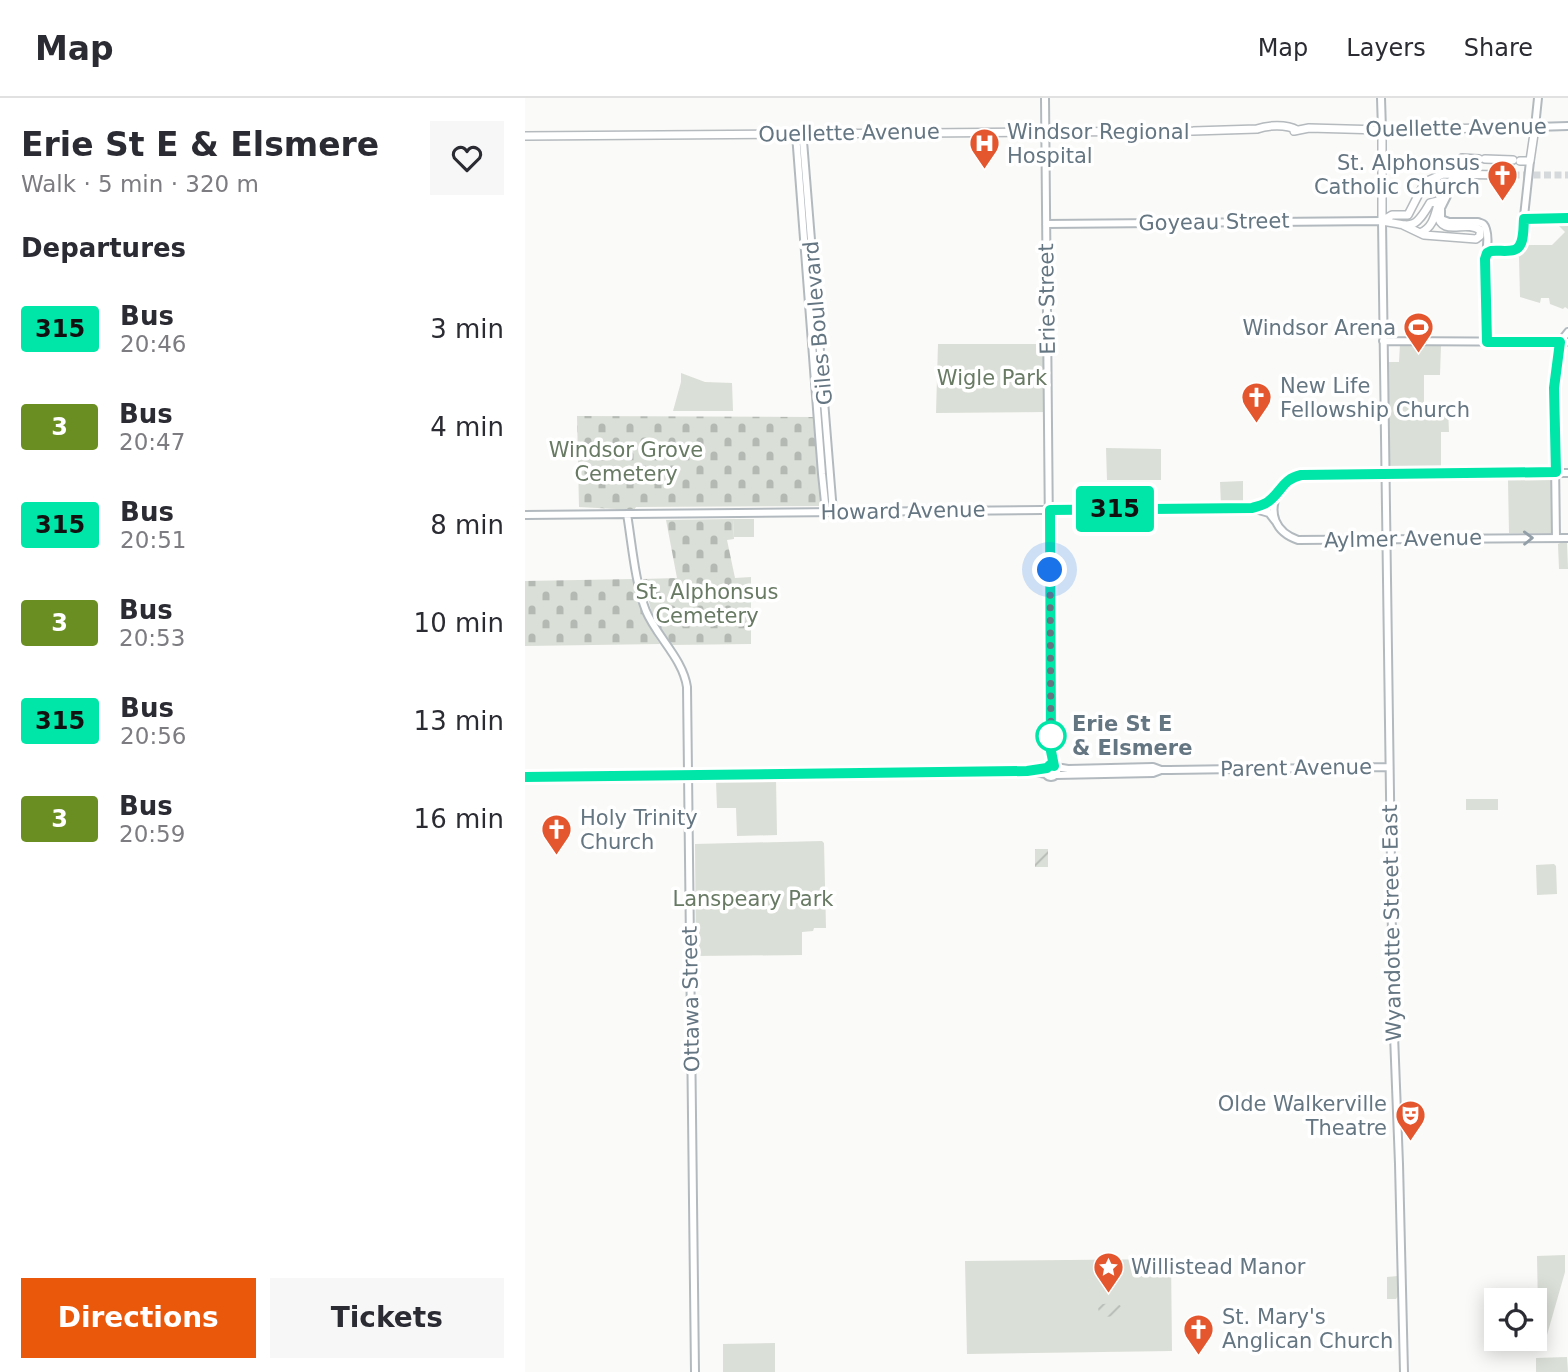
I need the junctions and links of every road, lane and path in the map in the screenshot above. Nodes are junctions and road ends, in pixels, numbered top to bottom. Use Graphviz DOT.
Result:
graph roads {
  1 [pos="1045,98"];
  2 [pos="1381,98"];
  3 [pos="1538,98"];
  4 [pos="1568,126"];
  5 [pos="1535,127"];
  6 [pos="1382,130"];
  7 [pos="1045,132"];
  8 [pos="800,134"];
  9 [pos="525,136"];
  10 [pos="1530,162"];
  11 [pos="1462,174"];
  12 [pos="1502,175"];
  13 [pos="1477,176"];
  14 [pos="1444,194"];
  15 [pos="1437,213"];
  16 [pos="1568,218"];
  17 [pos="1524,219"];
  18 [pos="1382,221"];
  19 [pos="1046,224"];
  20 [pos="1403,225"];
  21 [pos="1419,234"];
  22 [pos="1487,253"];
  23 [pos="1568,332"];
  24 [pos="1383,341"];
  25 [pos="1487,342"];
  26 [pos="1564,342"];
  27 [pos="1556,472"];
  28 [pos="1568,472"];
  29 [pos="1385,474"];
  30 [pos="1278,492"];
  31 [pos="1252,508"];
  32 [pos="1050,510"];
  33 [pos="830,512"];
  34 [pos="525,514"];
  35 [pos="627,514"];
  36 [pos="1276,522"];
  37 [pos="1556,538"];
  38 [pos="1568,538"];
  39 [pos="1386,540"];
  40 [pos="1389,767"];
  41 [pos="1051,769"];
  42 [pos="689,776"];
  43 [pos="525,777"];
  44 [pos="695,1372"];
  45 [pos="1405,1372"];
  1 -- 7 [label="street, Erie Street"];
  2 -- 6 [label="street"];
  3 -- 5 [label="street"];
  4 -- 5 [label="street, Ouellette Avenue"];
  5 -- 6 [label="main road, Ouellette Avenue"];
  5 -- 10 [label="main road"];
  6 -- 7 [label="main road, Ouellette Avenue"];
  6 -- 18 [label="main road"];
  7 -- 8 [label="main road, Ouellette Avenue"];
  7 -- 19 [label="street, Erie Street"];
  8 -- 9 [label="main road, Ouellette Avenue"];
  8 -- 33 [label="street, Giles Boulevard"];
  10 -- 11 [label="main road"];
  10 -- 17 [label="street"];
  11 -- 13 [label="main road"];
  11 -- 18 [label="main road"];
  12 -- 13 [label="main road"];
  13 -- 14 [label="main road"];
  14 -- 15 [label="main road"];
  14 -- 20 [label="main road"];
  14 -- 22 [label="street"];
  15 -- 21 [label="main road"];
  15 -- 21 [label="main road"];
  16 -- 17 [label="street"];
  17 -- 22 [label="street"];
  18 -- 19 [label="street, Goyeau Street"];
  18 -- 20 [label="main road"];
  18 -- 24 [label="street, Wyandotte Street East"];
  19 -- 32 [label="street, Erie Street"];
  20 -- 21 [label="main road"];
  22 -- 25 [label="street"];
  23 -- 26 [label="street"];
  24 -- 25 [label="street"];
  24 -- 29 [label="street, Wyandotte Street East"];
  25 -- 26 [label="street"];
  26 -- 27 [label="street"];
  27 -- 28 [label="street"];
  27 -- 29 [label="street"];
  27 -- 37 [label="street"];
  29 -- 30 [label="street"];
  29 -- 39 [label="street, Wyandotte Street East"];
  30 -- 31 [label="street"];
  30 -- 36 [label="street"];
  31 -- 32 [label="street, Howard Avenue"];
  31 -- 36 [label="street"];
  32 -- 33 [label="street, Howard Avenue"];
  32 -- 41 [label="street, Erie Street"];
  33 -- 35 [label="street, Howard Avenue"];
  34 -- 35 [label="street, Howard Avenue"];
  35 -- 42 [label="street, Ottawa Street"];
  36 -- 39 [label="street, Aylmer Avenue"];
  37 -- 38 [label="street, Aylmer Avenue"];
  39 -- 37 [label="street, Aylmer Avenue, one-way"];
  39 -- 40 [label="street, Wyandotte Street East"];
  40 -- 41 [label="street, Parent Avenue"];
  40 -- 45 [label="street, Wyandotte Street East"];
  41 -- 42 [label="street, Parent Avenue"];
  42 -- 43 [label="street, Parent Avenue"];
  42 -- 44 [label="street, Ottawa Street"];
}
